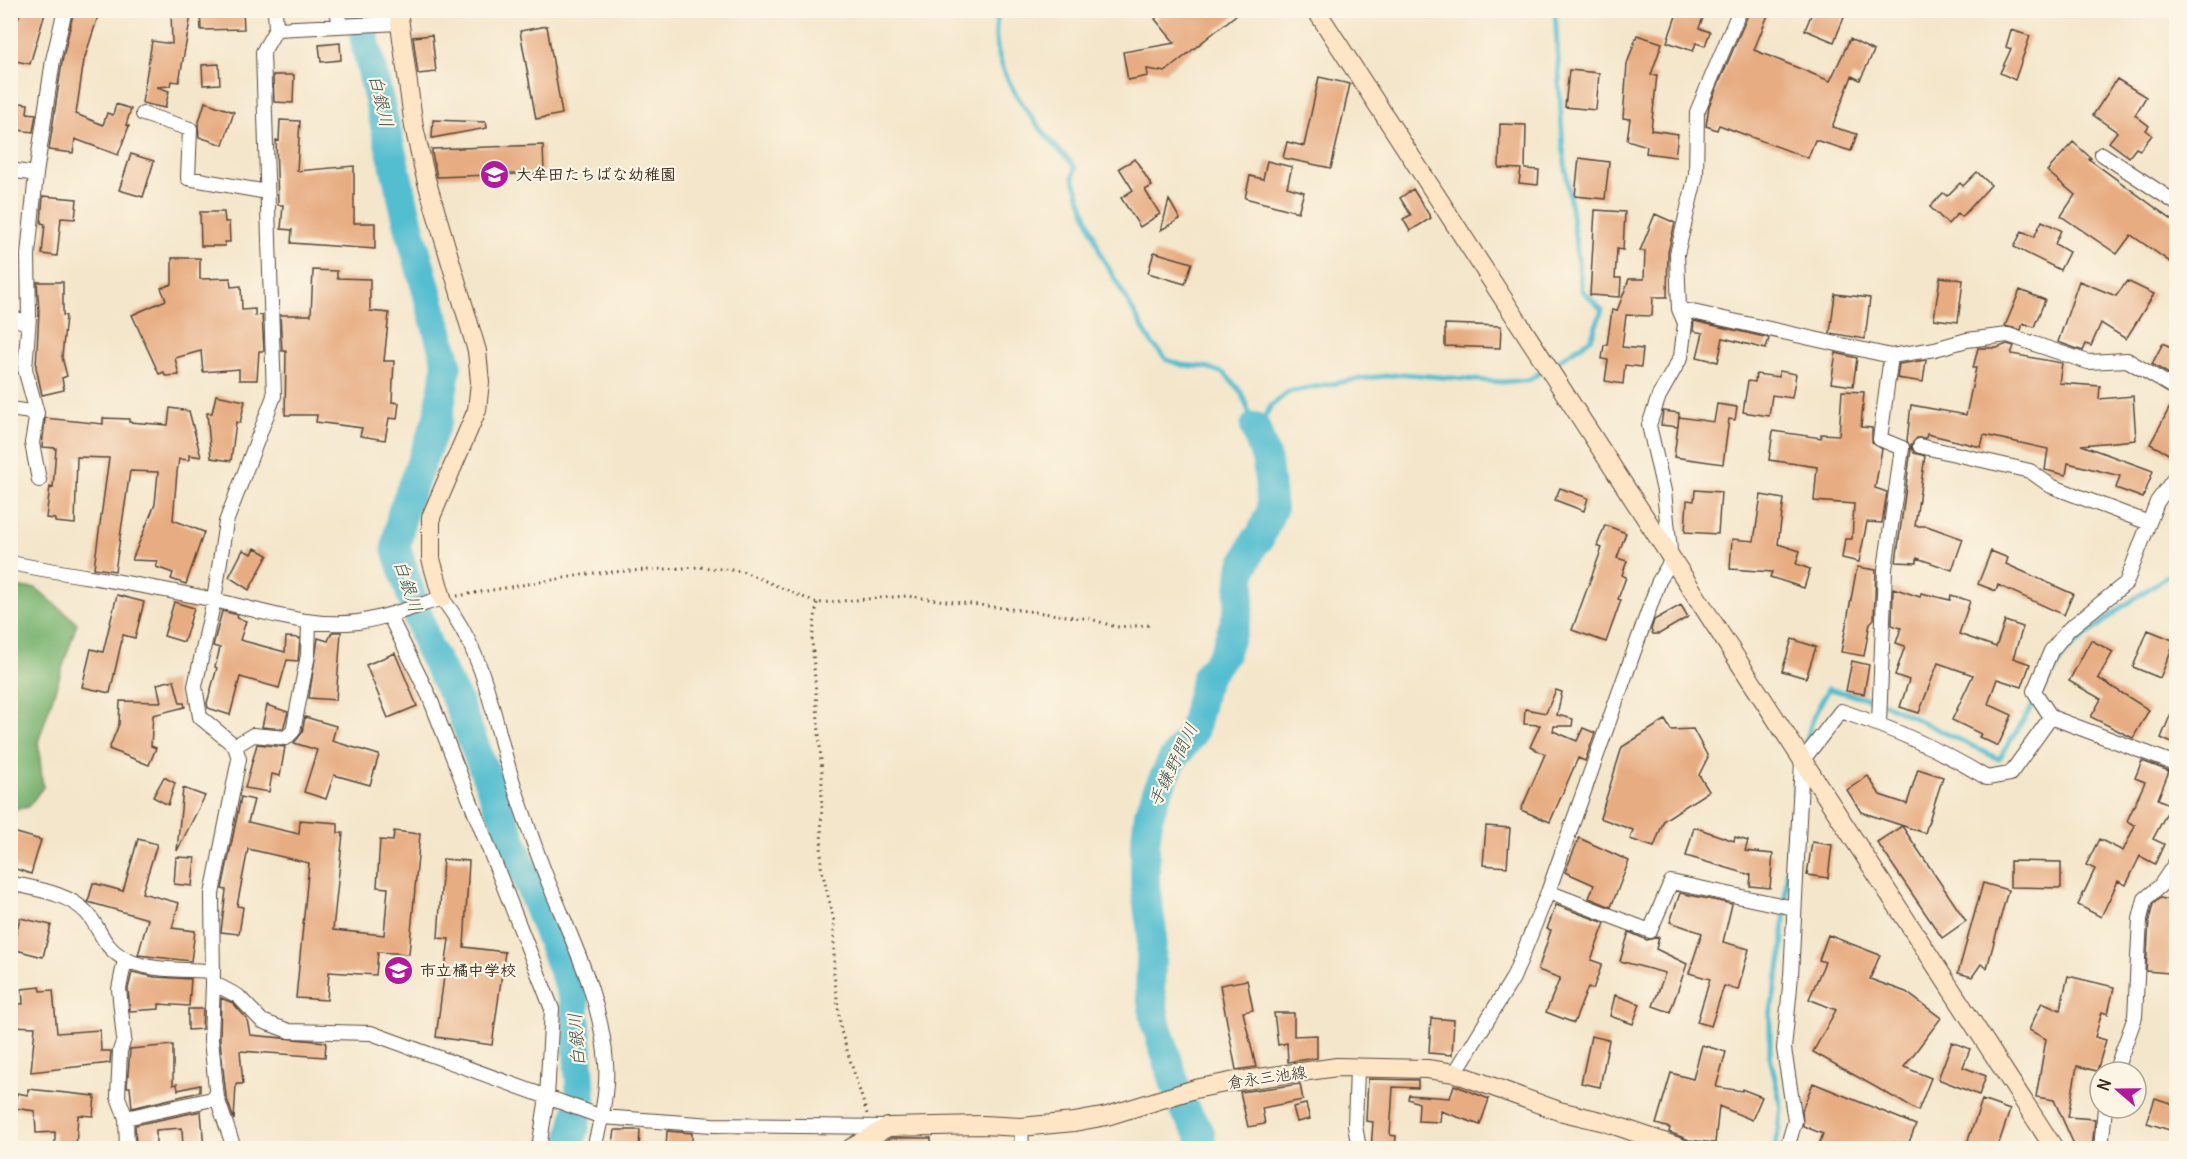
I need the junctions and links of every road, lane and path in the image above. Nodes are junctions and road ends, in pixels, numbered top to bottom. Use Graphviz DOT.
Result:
graph roads {
  1 [pos="65,10"];
  2 [pos="275,10"];
  3 [pos="337,10"];
  4 [pos="1316,10"];
  5 [pos="1740,10"];
  6 [pos="399,17"];
  7 [pos="345,26"];
  8 [pos="276,29"];
  9 [pos="143,114"];
  10 [pos="2102,154"];
  11 [pos="10,170"];
  12 [pos="36,174"];
  13 [pos="267,192"];
  14 [pos="2176,203"];
  15 [pos="1679,309"];
  16 [pos="10,316"];
  17 [pos="28,324"];
  18 [pos="1891,356"];
  19 [pos="2176,389"];
  20 [pos="10,409"];
  21 [pos="37,413"];
  22 [pos="1920,446"];
  23 [pos="2176,476"];
  24 [pos="39,480"];
  25 [pos="2149,523"];
  26 [pos="1671,561"];
  27 [pos="10,564"];
  28 [pos="214,600"];
  29 [pos="435,600"];
  30 [pos="817,603"];
  31 [pos="392,614"];
  32 [pos="309,623"];
  33 [pos="1152,625"];
  34 [pos="2051,717"];
  35 [pos="1879,724"];
  36 [pos="235,746"];
  37 [pos="1802,761"];
  38 [pos="2176,764"];
  39 [pos="2176,862"];
  40 [pos="10,883"];
  41 [pos="1548,892"];
  42 [pos="1794,908"];
  43 [pos="125,959"];
  44 [pos="213,977"];
  45 [pos="2119,1060"];
  46 [pos="1357,1068"];
  47 [pos="1455,1073"];
  48 [pos="547,1097"];
  49 [pos="218,1098"];
  50 [pos="602,1117"];
  51 [pos="126,1118"];
  52 [pos="2104,1120"];
  53 [pos="1021,1127"];
  54 [pos="876,1135"];
  55 [pos="127,1149"];
  56 [pos="234,1149"];
  57 [pos="539,1149"];
  58 [pos="594,1149"];
  59 [pos="850,1149"];
  60 [pos="1022,1149"];
  61 [pos="1359,1149"];
  62 [pos="1681,1149"];
  63 [pos="1787,1149"];
  64 [pos="2054,1149"];
  65 [pos="2101,1149"];
  1 -- 12 [label="street"];
  2 -- 8 [label="street"];
  3 -- 7 [label="street"];
  4 -- 26 [label="street"];
  5 -- 15 [label="street"];
  6 -- 7 [label="street"];
  6 -- 29 [label="street"];
  7 -- 8 [label="street"];
  8 -- 13 [label="street"];
  9 -- 13 [label="street"];
  10 -- 14 [label="street"];
  11 -- 12 [label="street"];
  12 -- 17 [label="street"];
  13 -- 28 [label="street"];
  15 -- 18 [label="street"];
  15 -- 26 [label="street"];
  16 -- 17 [label="street"];
  17 -- 21 [label="street"];
  18 -- 19 [label="street"];
  18 -- 35 [label="street"];
  20 -- 21 [label="street"];
  21 -- 24 [label="street"];
  22 -- 25 [label="street"];
  23 -- 25 [label="street"];
  25 -- 34 [label="street"];
  26 -- 37 [label="street"];
  26 -- 41 [label="street"];
  27 -- 28 [label="street"];
  28 -- 32 [label="street"];
  28 -- 36 [label="street"];
  29 -- 30 [label="path"];
  29 -- 31 [label="street"];
  29 -- 50 [label="street"];
  30 -- 33 [label="path"];
  30 -- 54 [label="path"];
  31 -- 32 [label="street"];
  31 -- 48 [label="street"];
  32 -- 36 [label="street"];
  34 -- 35 [label="street"];
  34 -- 38 [label="street"];
  35 -- 37 [label="street"];
  36 -- 44 [label="street"];
  37 -- 42 [label="street"];
  37 -- 64 [label="street"];
  39 -- 45 [label="street"];
  40 -- 43 [label="street"];
  41 -- 42 [label="street"];
  41 -- 47 [label="street"];
  42 -- 63 [label="street"];
  43 -- 44 [label="street"];
  43 -- 51 [label="street"];
  44 -- 48 [label="street"];
  44 -- 49 [label="street"];
  46 -- 47 [label="street, 倉永三池線"];
  46 -- 53 [label="street, 倉永三池線"];
  46 -- 61 [label="street"];
  47 -- 62 [label="street, 倉永三池線"];
  48 -- 50 [label="street"];
  48 -- 57 [label="street"];
  49 -- 51 [label="street"];
  49 -- 56 [label="street"];
  50 -- 54 [label="street"];
  50 -- 58 [label="street"];
  51 -- 55 [label="street"];
  52 -- 65 [label="street"];
  53 -- 54 [label="street, 倉永三池線"];
  53 -- 60 [label="street"];
  54 -- 59 [label="street, 倉永三池線"];
}
